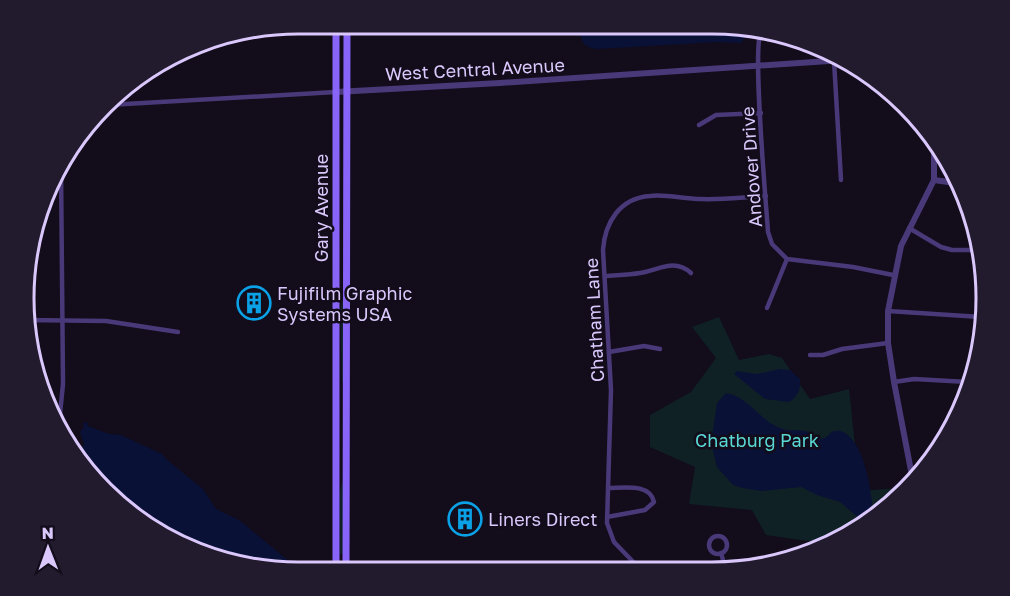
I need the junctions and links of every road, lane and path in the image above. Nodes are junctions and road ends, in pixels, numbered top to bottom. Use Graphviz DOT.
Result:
graph roads {
  1 [pos="336,34"];
  2 [pos="346,34"];
  3 [pos="759,39"];
  4 [pos="828,61"];
  5 [pos="834,65"];
  6 [pos="759,66"];
  7 [pos="336,92"];
  8 [pos="347,92"];
  9 [pos="120,104"];
  10 [pos="761,113"];
  11 [pos="699,125"];
  12 [pos="934,157"];
  13 [pos="841,180"];
  14 [pos="934,180"];
  15 [pos="948,182"];
  16 [pos="61,183"];
  17 [pos="766,196"];
  18 [pos="909,228"];
  19 [pos="971,250"];
  20 [pos="787,259"];
  21 [pos="691,273"];
  22 [pos="893,275"];
  23 [pos="605,276"];
  24 [pos="767,308"];
  25 [pos="888,311"];
  26 [pos="975,317"];
  27 [pos="36,320"];
  28 [pos="63,320"];
  29 [pos="178,332"];
  30 [pos="888,343"];
  31 [pos="660,349"];
  32 [pos="609,352"];
  33 [pos="810,355"];
  34 [pos="894,382"];
  35 [pos="962,382"];
  36 [pos="60,411"];
  37 [pos="911,471"];
  38 [pos="608,488"];
  39 [pos="607,517"];
  40 [pos="721,553"];
  41 [pos="723,561"];
  42 [pos="336,562"];
  43 [pos="346,562"];
  44 [pos="632,562"];
  1 -- 7 [label="main road, Gary Avenue"];
  2 -- 8 [label="main road, Gary Avenue"];
  3 -- 6 [label="street, Andover Drive"];
  4 -- 6 [label="street, West Central Avenue"];
  5 -- 13 [label="street"];
  6 -- 8 [label="street, West Central Avenue"];
  6 -- 10 [label="street, Andover Drive"];
  7 -- 8 [label="street, West Central Avenue"];
  7 -- 9 [label="street, West Central Avenue"];
  7 -- 42 [label="main road, Gary Avenue"];
  8 -- 43 [label="main road, Gary Avenue"];
  10 -- 11 [label="street"];
  10 -- 17 [label="street, Andover Drive"];
  12 -- 14 [label="street"];
  14 -- 15 [label="street"];
  14 -- 18 [label="street"];
  16 -- 28 [label="street"];
  17 -- 20 [label="street, Andover Drive"];
  17 -- 23 [label="street, Chatham Lane"];
  18 -- 19 [label="street"];
  18 -- 22 [label="street"];
  20 -- 22 [label="street"];
  20 -- 24 [label="street"];
  21 -- 23 [label="street"];
  22 -- 25 [label="street"];
  23 -- 32 [label="street, Chatham Lane"];
  25 -- 26 [label="street"];
  25 -- 30 [label="street"];
  27 -- 28 [label="street"];
  28 -- 29 [label="street"];
  28 -- 36 [label="street"];
  30 -- 33 [label="street"];
  30 -- 34 [label="street"];
  31 -- 32 [label="street"];
  32 -- 38 [label="street, Chatham Lane"];
  34 -- 35 [label="street"];
  34 -- 37 [label="street"];
  38 -- 39 [label="street, Chatham Lane"];
  38 -- 39 [label="street"];
  39 -- 44 [label="street, Chatham Lane"];
  40 -- 41 [label="street"];
}
